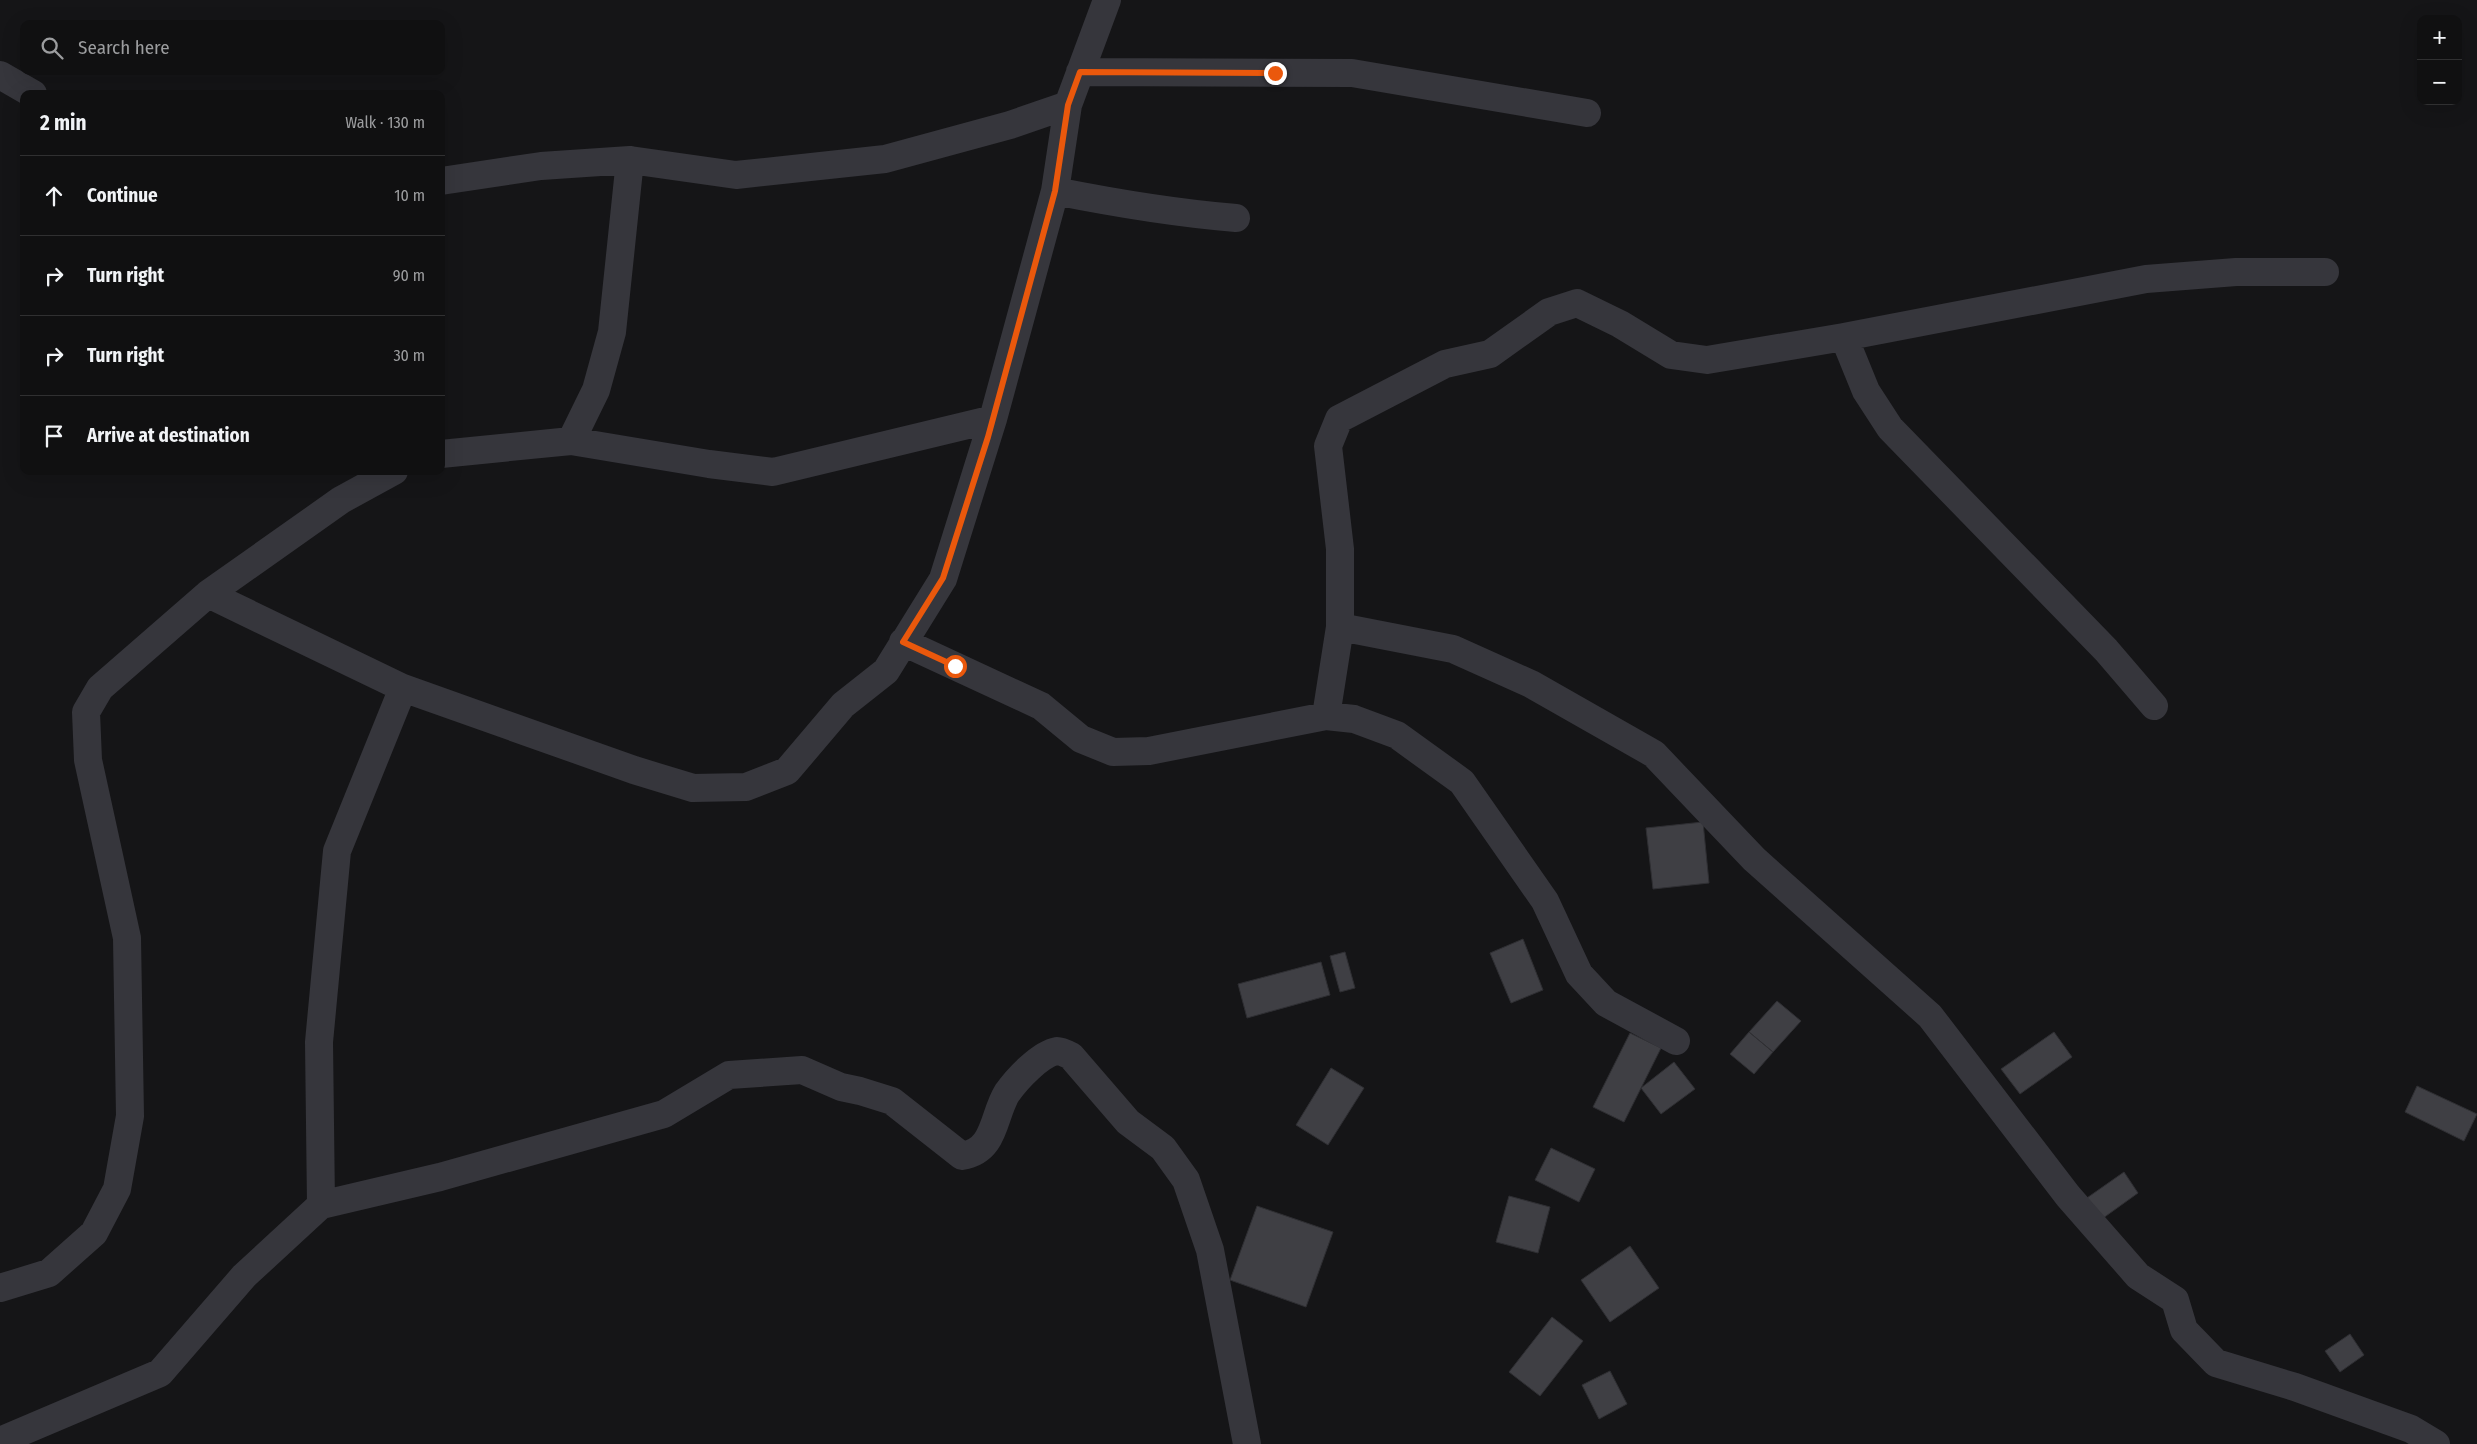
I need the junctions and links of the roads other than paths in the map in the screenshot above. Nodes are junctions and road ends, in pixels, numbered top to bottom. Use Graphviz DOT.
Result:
graph roads {
  1 [pos="1107,0"];
  2 [pos="1080,72"];
  3 [pos="0,75"];
  4 [pos="27,90"];
  5 [pos="1068,105"];
  6 [pos="1587,113"];
  7 [pos="630,160"];
  8 [pos="445,180"];
  9 [pos="1055,191"];
  10 [pos="1236,218"];
  11 [pos="2325,272"];
  12 [pos="1844,337"];
  13 [pos="993,419"];
  14 [pos="571,440"];
  15 [pos="445,454"];
  16 [pos="387,475"];
  17 [pos="208,594"];
  18 [pos="1340,627"];
  19 [pos="903,642"];
  20 [pos="403,688"];
  21 [pos="2154,706"];
  22 [pos="1326,716"];
  23 [pos="1676,1041"];
  24 [pos="322,1205"];
  25 [pos="0,1288"];
  26 [pos="0,1441"];
  27 [pos="1247,1444"];
  28 [pos="2436,1444"];
  1 -- 2 [label="street"];
  2 -- 5 [label="street"];
  2 -- 6 [label="street"];
  3 -- 4 [label="street"];
  5 -- 7 [label="street"];
  5 -- 9 [label="street"];
  7 -- 8 [label="street"];
  7 -- 14 [label="street"];
  9 -- 10 [label="street"];
  9 -- 13 [label="street"];
  11 -- 12 [label="street"];
  12 -- 18 [label="street"];
  12 -- 21 [label="street"];
  13 -- 14 [label="street"];
  13 -- 19 [label="street"];
  14 -- 15 [label="street"];
  16 -- 17 [label="street"];
  17 -- 20 [label="street"];
  17 -- 25 [label="street"];
  18 -- 22 [label="street"];
  18 -- 28 [label="street"];
  19 -- 20 [label="street"];
  19 -- 22 [label="street"];
  20 -- 24 [label="street"];
  22 -- 23 [label="street"];
  24 -- 26 [label="street"];
  24 -- 27 [label="street"];
}
